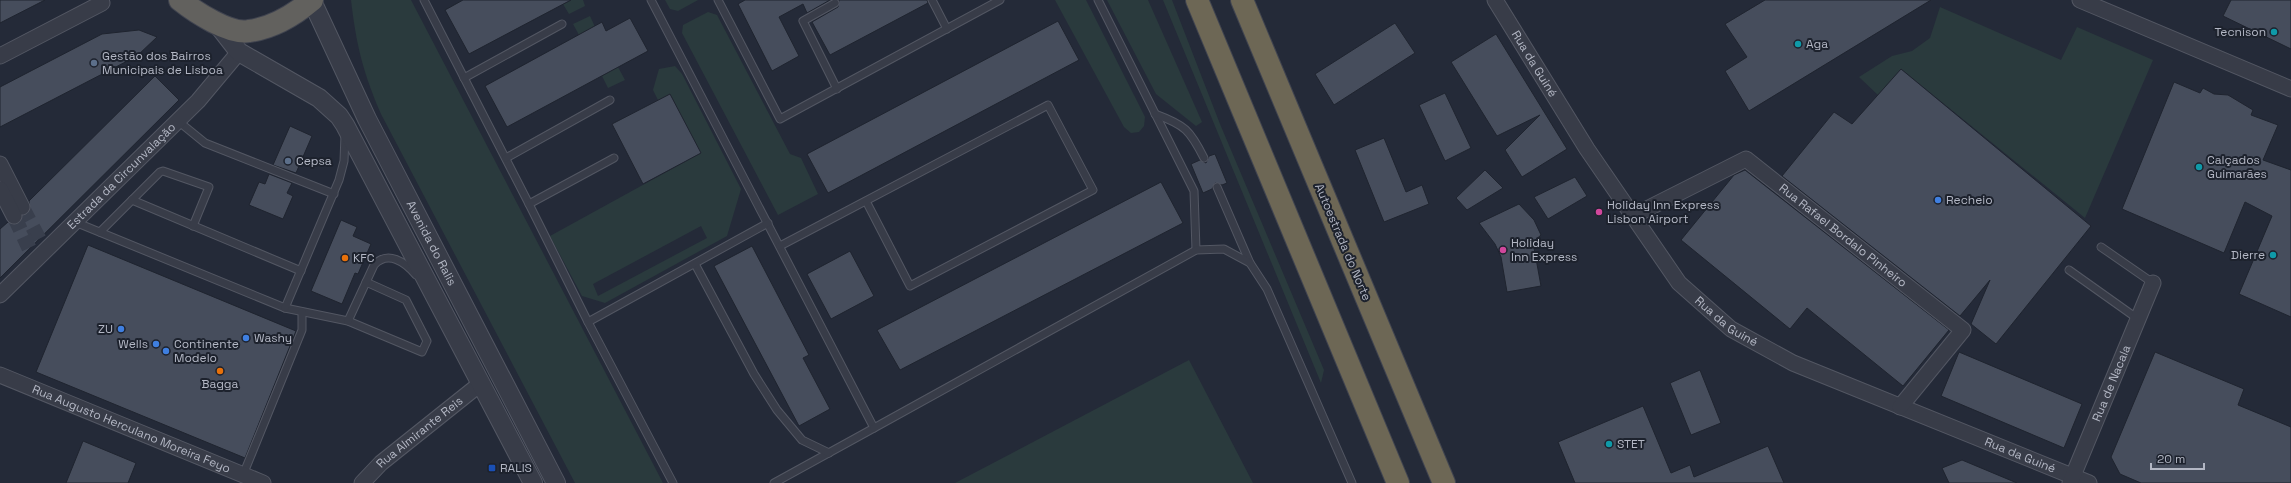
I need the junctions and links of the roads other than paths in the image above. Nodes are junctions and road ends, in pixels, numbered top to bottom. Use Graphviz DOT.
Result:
graph roads {
  1 [pos="180,0"];
  2 [pos="204,0"];
  3 [pos="312,0"];
  4 [pos="424,0"];
  5 [pos="651,0"];
  6 [pos="718,0"];
  7 [pos="932,0"];
  8 [pos="1000,0"];
  9 [pos="1098,0"];
  10 [pos="1196,0"];
  11 [pos="1242,0"];
  12 [pos="1495,0"];
  13 [pos="2080,0"];
  14 [pos="102,3"];
  15 [pos="835,3"];
  16 [pos="562,24"];
  17 [pos="218,25"];
  18 [pos="947,29"];
  19 [pos="239,52"];
  20 [pos="0,56"];
  21 [pos="464,78"];
  22 [pos="837,89"];
  23 [pos="2291,90"];
  24 [pos="610,100"];
  25 [pos="1155,114"];
  26 [pos="178,121"];
  27 [pos="345,125"];
  28 [pos="506,158"];
  29 [pos="614,158"];
  30 [pos="1204,158"];
  31 [pos="0,164"];
  32 [pos="1217,187"];
  33 [pos="0,189"];
  34 [pos="334,194"];
  35 [pos="132,200"];
  36 [pos="866,201"];
  37 [pos="529,204"];
  38 [pos="1633,216"];
  39 [pos="74,222"];
  40 [pos="768,223"];
  41 [pos="193,226"];
  42 [pos="100,232"];
  43 [pos="780,246"];
  44 [pos="2101,247"];
  45 [pos="1196,250"];
  46 [pos="1250,263"];
  47 [pos="695,264"];
  48 [pos="2069,270"];
  49 [pos="301,271"];
  50 [pos="366,282"];
  51 [pos="2153,283"];
  52 [pos="0,295"];
  53 [pos="435,296"];
  54 [pos="285,308"];
  55 [pos="302,312"];
  56 [pos="2138,319"];
  57 [pos="348,321"];
  58 [pos="588,322"];
  59 [pos="0,375"];
  60 [pos="480,384"];
  61 [pos="1900,406"];
  62 [pos="874,428"];
  63 [pos="828,453"];
  64 [pos="243,475"];
  65 [pos="2073,481"];
  66 [pos="263,483"];
  67 [pos="362,483"];
  68 [pos="533,483"];
  69 [pos="556,483"];
  70 [pos="673,483"];
  71 [pos="774,483"];
  72 [pos="1352,483"];
  73 [pos="1398,483"];
  74 [pos="1444,483"];
  75 [pos="2089,483"];
  1 -- 17 [label="highway"];
  2 -- 17 [label="highway"];
  3 -- 17 [label="highway"];
  3 -- 69 [label="street, Avenida do Ralis"];
  4 -- 21 [label="lane"];
  5 -- 40 [label="lane"];
  6 -- 22 [label="lane"];
  7 -- 18 [label="lane"];
  8 -- 18 [label="lane"];
  9 -- 25 [label="lane"];
  10 -- 73 [label="highway"];
  11 -- 74 [label="highway, Autoestrada do Norte"];
  12 -- 38 [label="street, Rua da Guiné"];
  13 -- 23 [label="street"];
  14 -- 20 [label="street"];
  15 -- 22 [label="lane"];
  16 -- 21 [label="lane"];
  17 -- 19 [label="street"];
  18 -- 22 [label="lane"];
  19 -- 26 [label="street, Estrada da Circunvalação"];
  19 -- 27 [label="street, Avenida do Ralis"];
  21 -- 28 [label="lane"];
  24 -- 28 [label="lane"];
  25 -- 30 [label="lane"];
  25 -- 45 [label="lane"];
  26 -- 34 [label="lane"];
  26 -- 39 [label="street, Estrada da Circunvalação"];
  27 -- 34 [label="lane"];
  27 -- 53 [label="street, Avenida do Ralis"];
  28 -- 37 [label="lane"];
  29 -- 37 [label="lane"];
  31 -- 33 [label="street"];
  32 -- 46 [label="lane"];
  34 -- 49 [label="lane"];
  35 -- 41 [label="lane"];
  35 -- 41 [label="lane"];
  35 -- 42 [label="lane"];
  36 -- 36 [label="lane"];
  36 -- 43 [label="lane"];
  37 -- 58 [label="lane"];
  38 -- 61 [label="street, Rua da Guiné"];
  38 -- 61 [label="street, Rua Rafael Bordalo Pinheiro"];
  39 -- 42 [label="lane"];
  39 -- 52 [label="street, Estrada da Circunvalação"];
  40 -- 43 [label="lane"];
  40 -- 47 [label="lane"];
  41 -- 49 [label="lane"];
  42 -- 54 [label="lane"];
  43 -- 62 [label="lane"];
  44 -- 51 [label="lane"];
  45 -- 46 [label="lane"];
  45 -- 62 [label="lane"];
  46 -- 72 [label="lane"];
  47 -- 58 [label="lane"];
  47 -- 63 [label="lane"];
  48 -- 56 [label="lane"];
  49 -- 54 [label="lane"];
  50 -- 53 [label="lane"];
  50 -- 57 [label="lane"];
  50 -- 57 [label="lane"];
  51 -- 56 [label="street, Rua de Nacala"];
  53 -- 60 [label="street, Avenida do Ralis"];
  54 -- 55 [label="lane"];
  55 -- 57 [label="lane"];
  55 -- 64 [label="lane"];
  56 -- 65 [label="street, Rua de Nacala"];
  58 -- 70 [label="lane"];
  59 -- 64 [label="street, Rua Augusto Herculano Moreira Feyo"];
  60 -- 67 [label="street, Rua Almirante Reis"];
  60 -- 68 [label="street, Avenida do Ralis"];
  61 -- 65 [label="street, Rua da Guiné"];
  62 -- 63 [label="lane"];
  63 -- 71 [label="lane"];
  64 -- 66 [label="street, Rua Augusto Herculano Moreira Feyo"];
  65 -- 75 [label="street, Rua da Guiné"];
}
